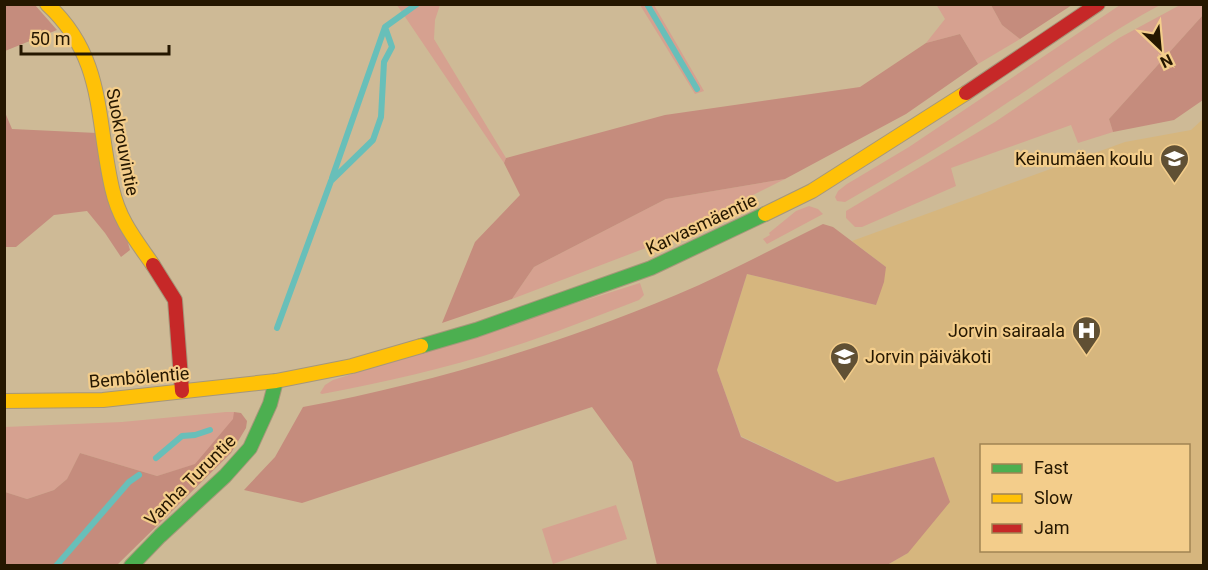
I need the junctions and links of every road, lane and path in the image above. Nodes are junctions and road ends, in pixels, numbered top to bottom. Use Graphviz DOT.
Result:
graph roads {
  1 [pos="47,4"];
  2 [pos="1098,4"];
  3 [pos="276,381"];
  4 [pos="182,392"];
  5 [pos="4,401"];
  6 [pos="131,566"];
  1 -- 4 [label="main road, Suokrouvintie"];
  2 -- 3 [label="main road, Karvasmäentie"];
  3 -- 4 [label="main road, Bembölentie"];
  3 -- 6 [label="main road, Vanha Turuntie"];
  4 -- 5 [label="main road, Bembölentie"];
}
